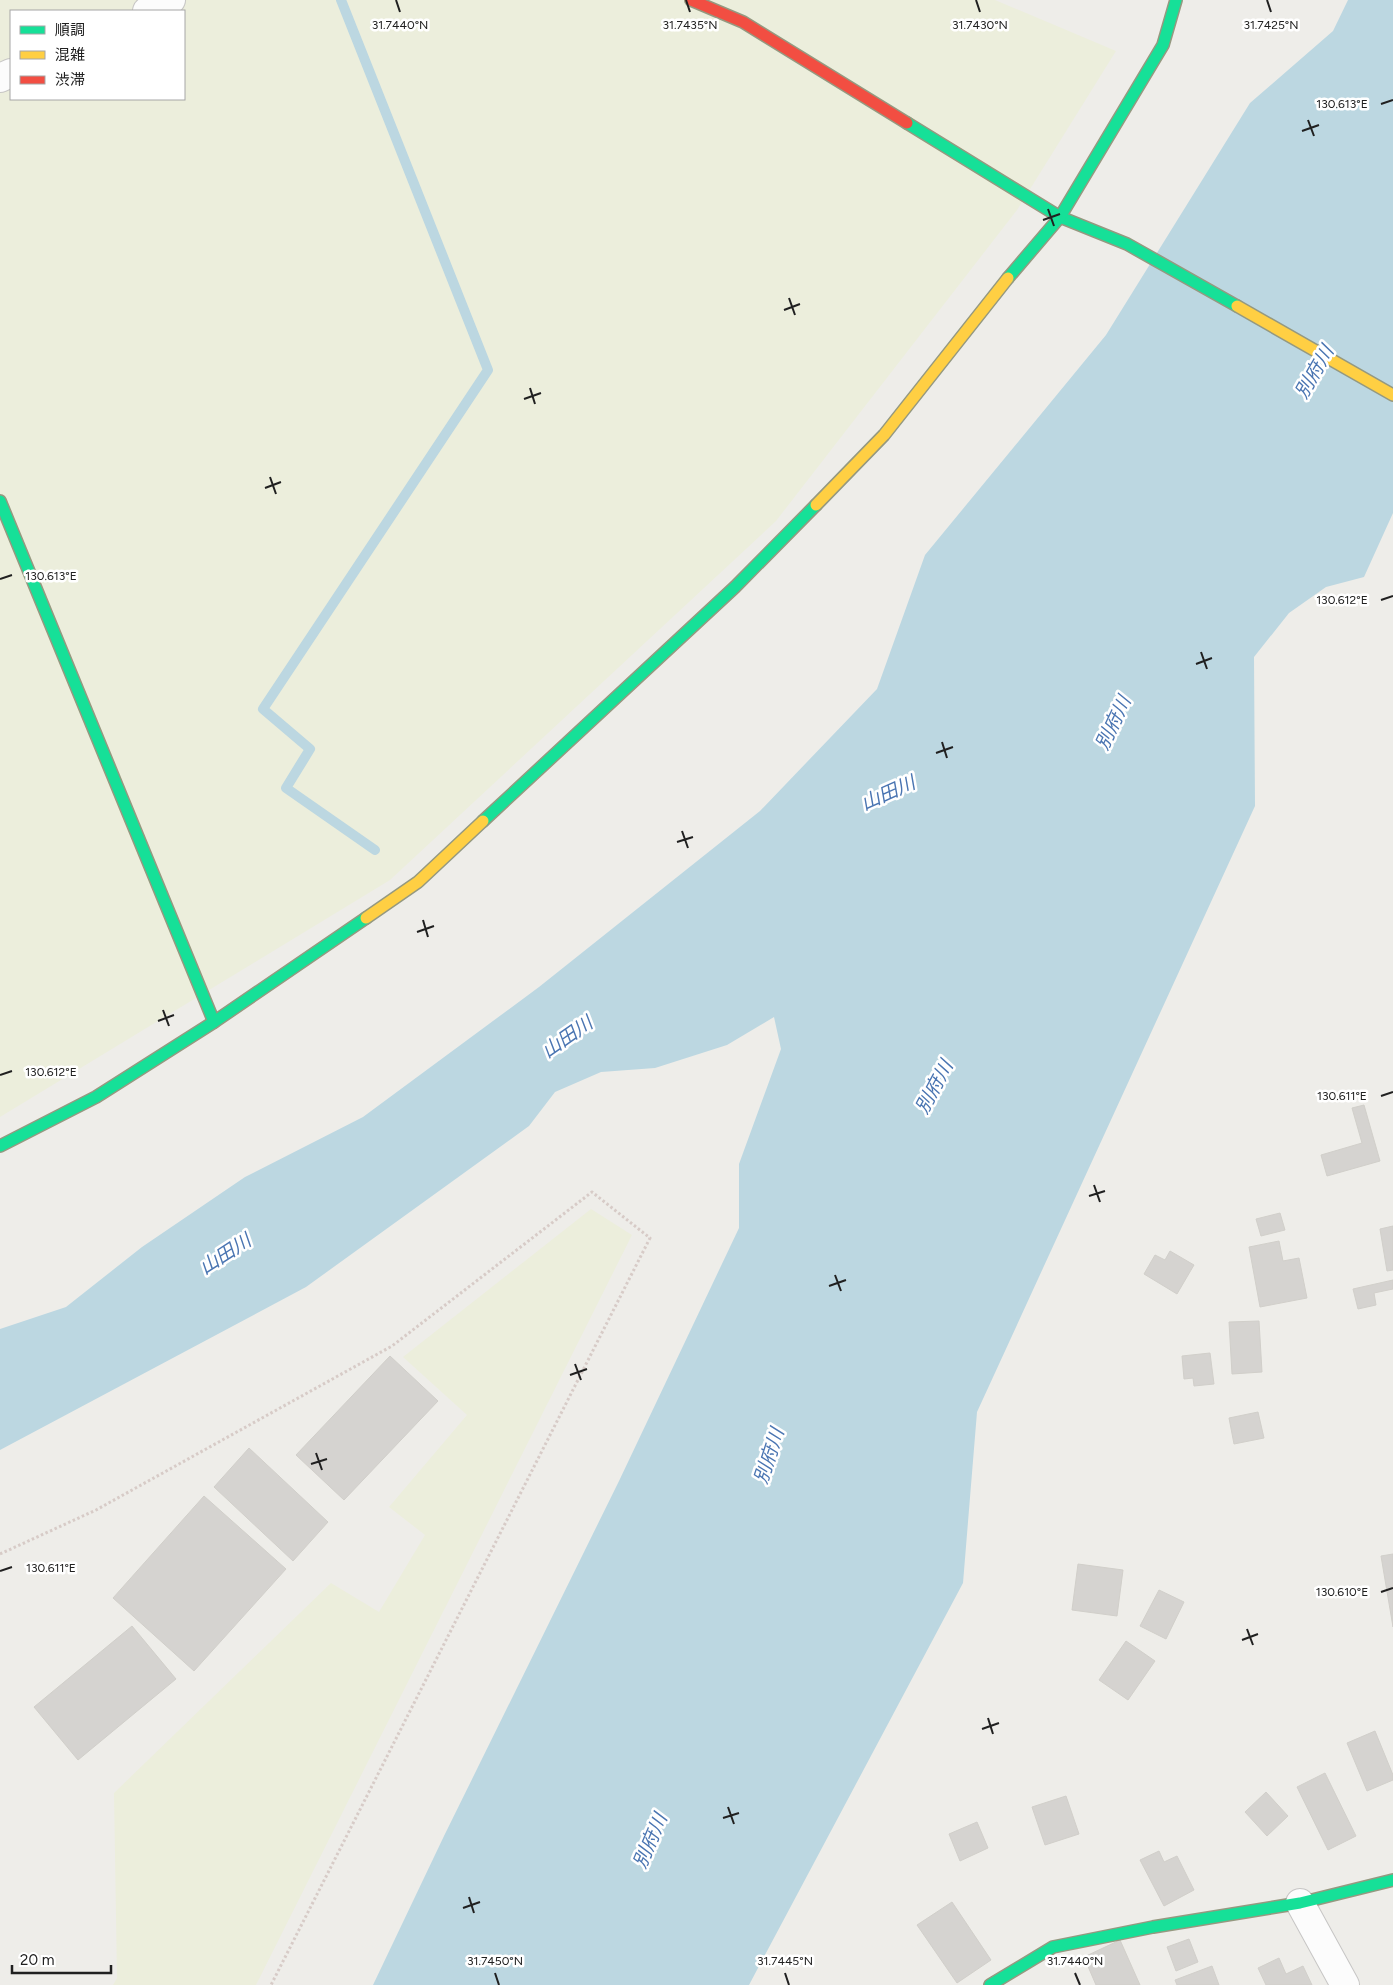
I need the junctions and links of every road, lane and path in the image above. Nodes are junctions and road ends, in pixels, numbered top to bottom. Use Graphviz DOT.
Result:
graph roads {
  1 [pos="171,0"];
  2 [pos="691,0"];
  3 [pos="1176,0"];
  4 [pos="149,10"];
  5 [pos="1060,217"];
  6 [pos="1393,395"];
  7 [pos="0,501"];
  8 [pos="214,1022"];
  9 [pos="0,1146"];
  10 [pos="0,1554"];
  11 [pos="1393,1880"];
  12 [pos="1300,1903"];
  13 [pos="271,1985"];
  14 [pos="990,1985"];
  15 [pos="1345,1985"];
  1 -- 4 [label="street"];
  2 -- 5 [label="street"];
  3 -- 5 [label="street"];
  5 -- 6 [label="street"];
  5 -- 8 [label="street"];
  7 -- 8 [label="street"];
  8 -- 9 [label="street"];
  10 -- 13 [label="path"];
  11 -- 12 [label="street"];
  12 -- 14 [label="street"];
  12 -- 15 [label="street"];
}
